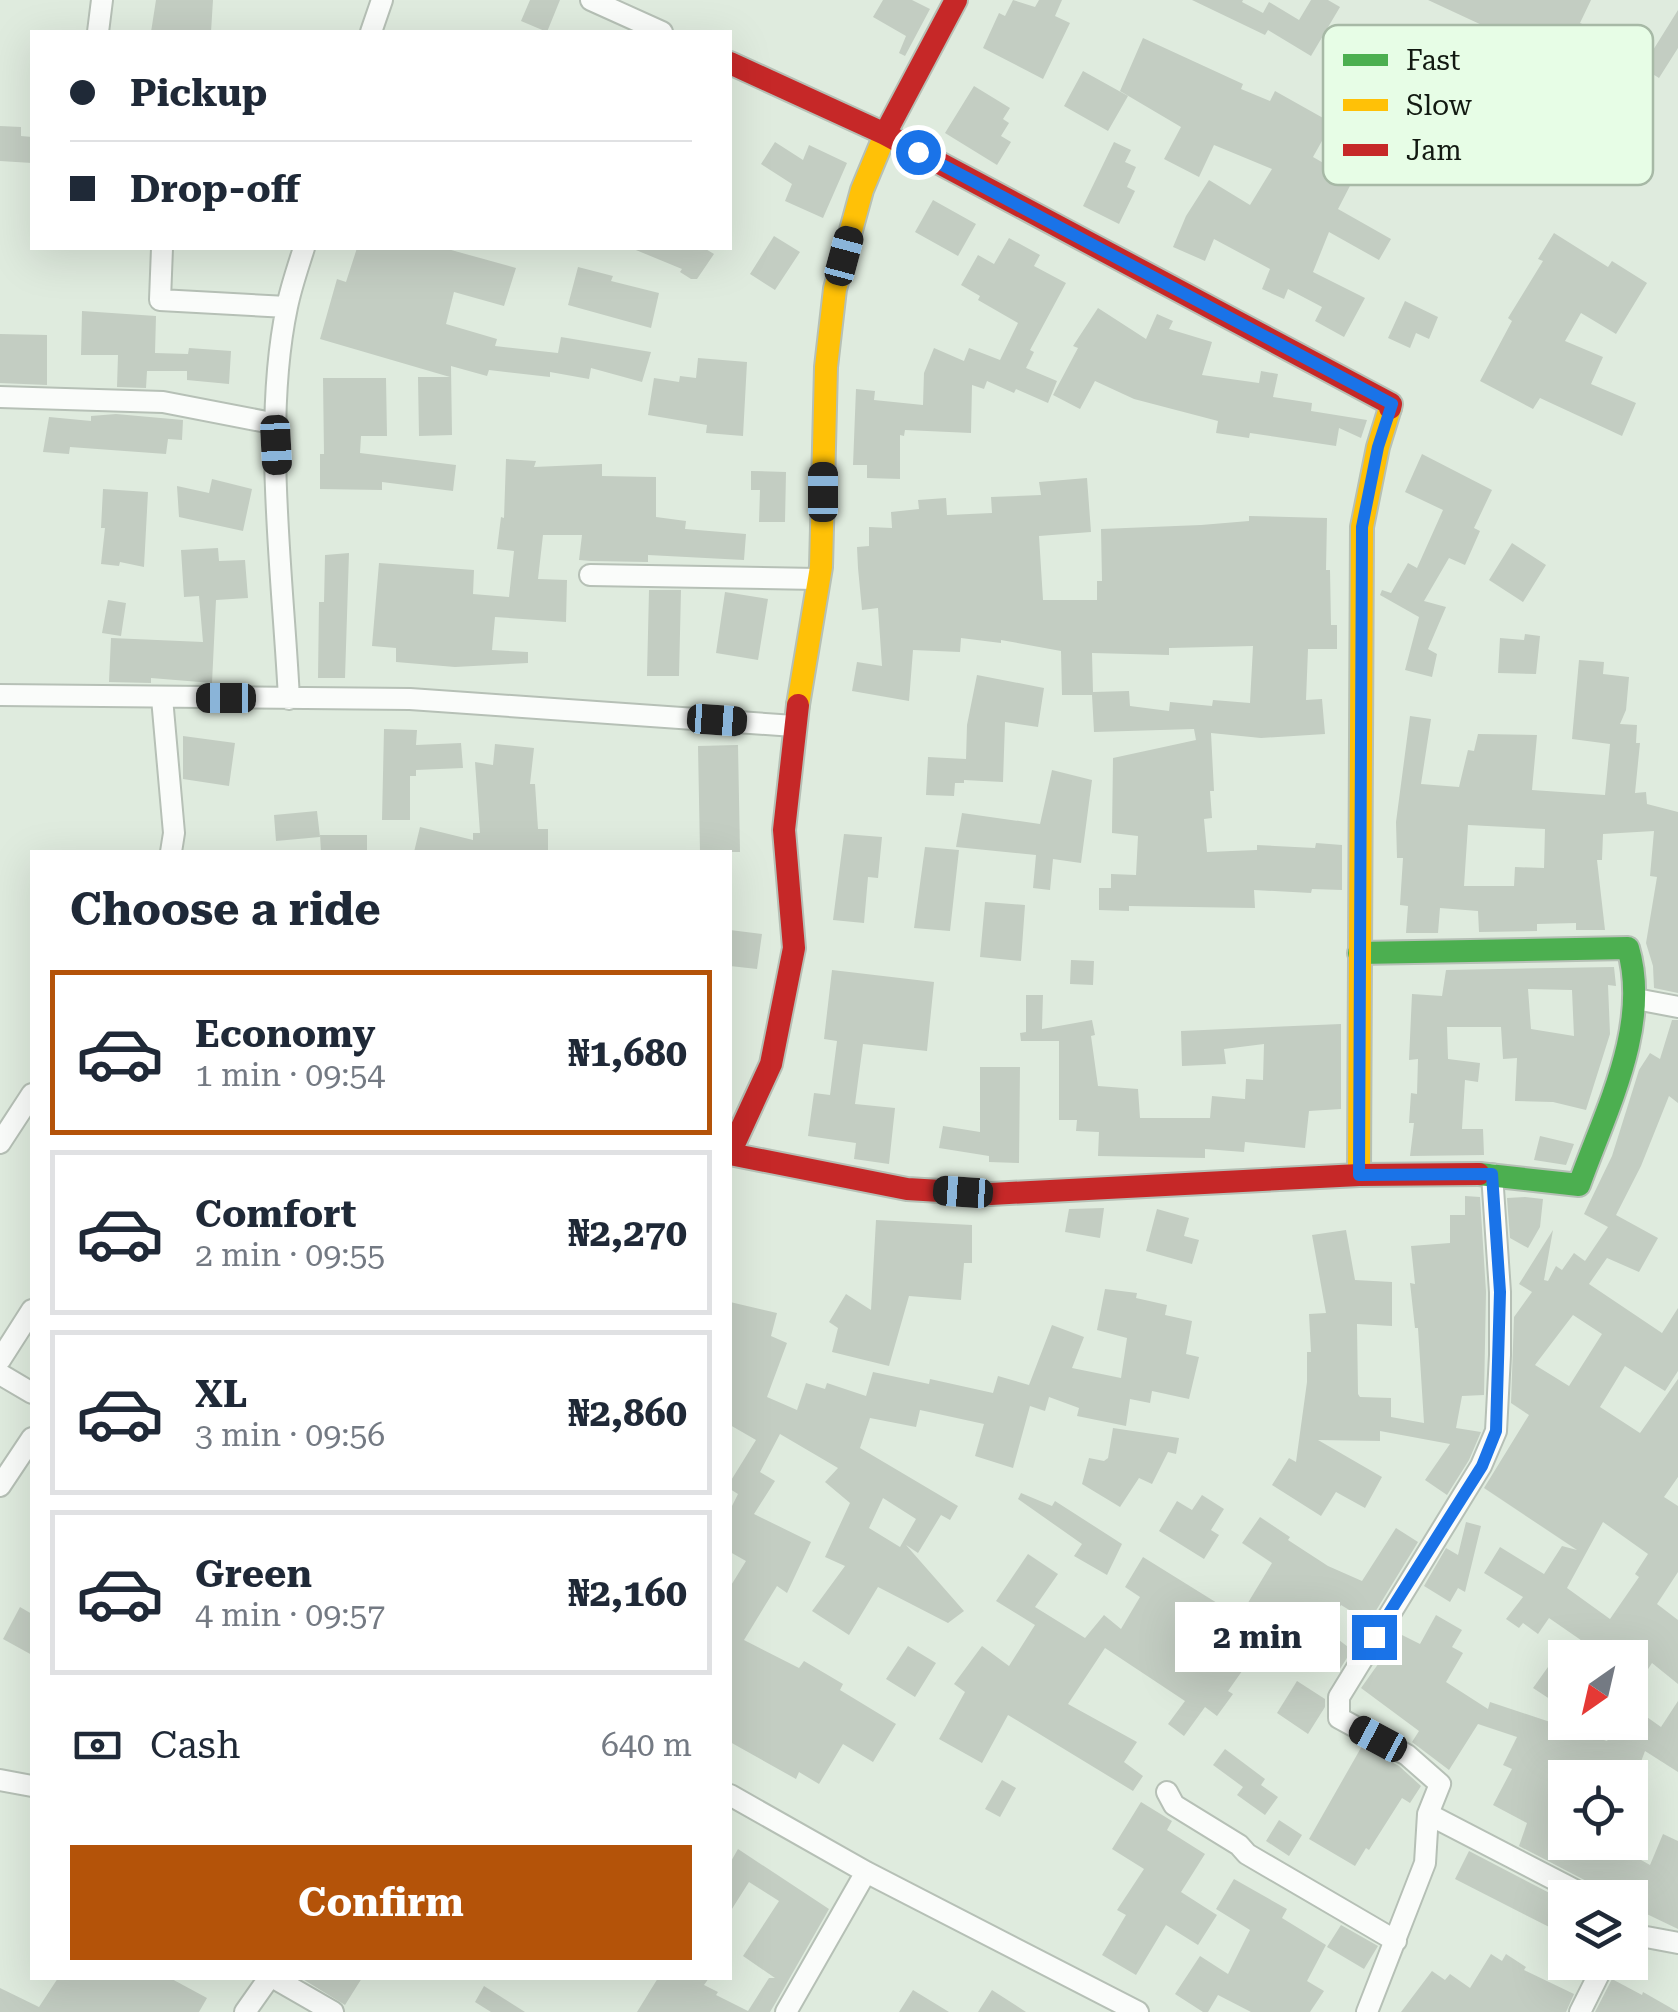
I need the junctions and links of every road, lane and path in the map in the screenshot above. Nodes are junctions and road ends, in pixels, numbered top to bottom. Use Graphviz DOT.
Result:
graph roads {
  1 [pos="102,0"];
  2 [pos="382,0"];
  3 [pos="591,0"];
  4 [pos="956,0"];
  5 [pos="98,30"];
  6 [pos="372,30"];
  7 [pos="658,30"];
  8 [pos="732,65"];
  9 [pos="885,134"];
  10 [pos="162,250"];
  11 [pos="303,250"];
  12 [pos="287,307"];
  13 [pos="0,397"];
  14 [pos="278,424"];
  15 [pos="590,575"];
  16 [pos="817,579"];
  17 [pos="0,695"];
  18 [pos="162,698"];
  19 [pos="289,699"];
  20 [pos="794,726"];
  21 [pos="171,850"];
  22 [pos="1359,953"];
  23 [pos="1636,999"];
  24 [pos="1678,1007"];
  25 [pos="30,1097"];
  26 [pos="0,1142"];
  27 [pos="732,1150"];
  28 [pos="732,1154"];
  29 [pos="1492,1174"];
  30 [pos="1359,1175"];
  31 [pos="30,1313"];
  32 [pos="0,1360"];
  33 [pos="0,1374"];
  34 [pos="30,1391"];
  35 [pos="30,1441"];
  36 [pos="0,1486"];
  37 [pos="0,1780"];
  38 [pos="30,1786"];
  39 [pos="1167,1792"];
  40 [pos="732,1795"];
  41 [pos="1428,1814"];
  42 [pos="866,1872"];
  43 [pos="1555,1880"];
  44 [pos="1648,1937"];
  45 [pos="1396,1941"];
  46 [pos="1678,1943"];
  47 [pos="269,1980"];
  48 [pos="275,1980"];
  49 [pos="1596,1980"];
  50 [pos="244,2012"];
  51 [pos="333,2012"];
  52 [pos="786,2012"];
  53 [pos="1138,2012"];
  54 [pos="1367,2012"];
  55 [pos="1580,2012"];
  1 -- 5 [label="street"];
  2 -- 6 [label="street"];
  3 -- 7 [label="street"];
  4 -- 9 [label="street"];
  8 -- 9 [label="street"];
  9 -- 16 [label="street"];
  9 -- 22 [label="street"];
  10 -- 12 [label="street"];
  11 -- 12 [label="street"];
  12 -- 14 [label="street"];
  13 -- 14 [label="street"];
  14 -- 19 [label="street"];
  15 -- 16 [label="street"];
  16 -- 20 [label="street"];
  17 -- 18 [label="street"];
  18 -- 19 [label="street"];
  18 -- 21 [label="street"];
  19 -- 20 [label="street"];
  20 -- 27 [label="street"];
  22 -- 23 [label="street"];
  22 -- 30 [label="street"];
  23 -- 24 [label="street"];
  23 -- 29 [label="street"];
  25 -- 26 [label="street"];
  28 -- 30 [label="street"];
  29 -- 30 [label="street"];
  29 -- 41 [label="street"];
  31 -- 32 [label="street"];
  33 -- 34 [label="street"];
  35 -- 36 [label="street"];
  37 -- 38 [label="street"];
  39 -- 45 [label="street"];
  40 -- 42 [label="street"];
  41 -- 43 [label="street"];
  41 -- 45 [label="street"];
  42 -- 52 [label="street"];
  42 -- 53 [label="street"];
  44 -- 46 [label="street"];
  45 -- 54 [label="street"];
  47 -- 50 [label="street"];
  48 -- 51 [label="street"];
  49 -- 55 [label="street"];
}
